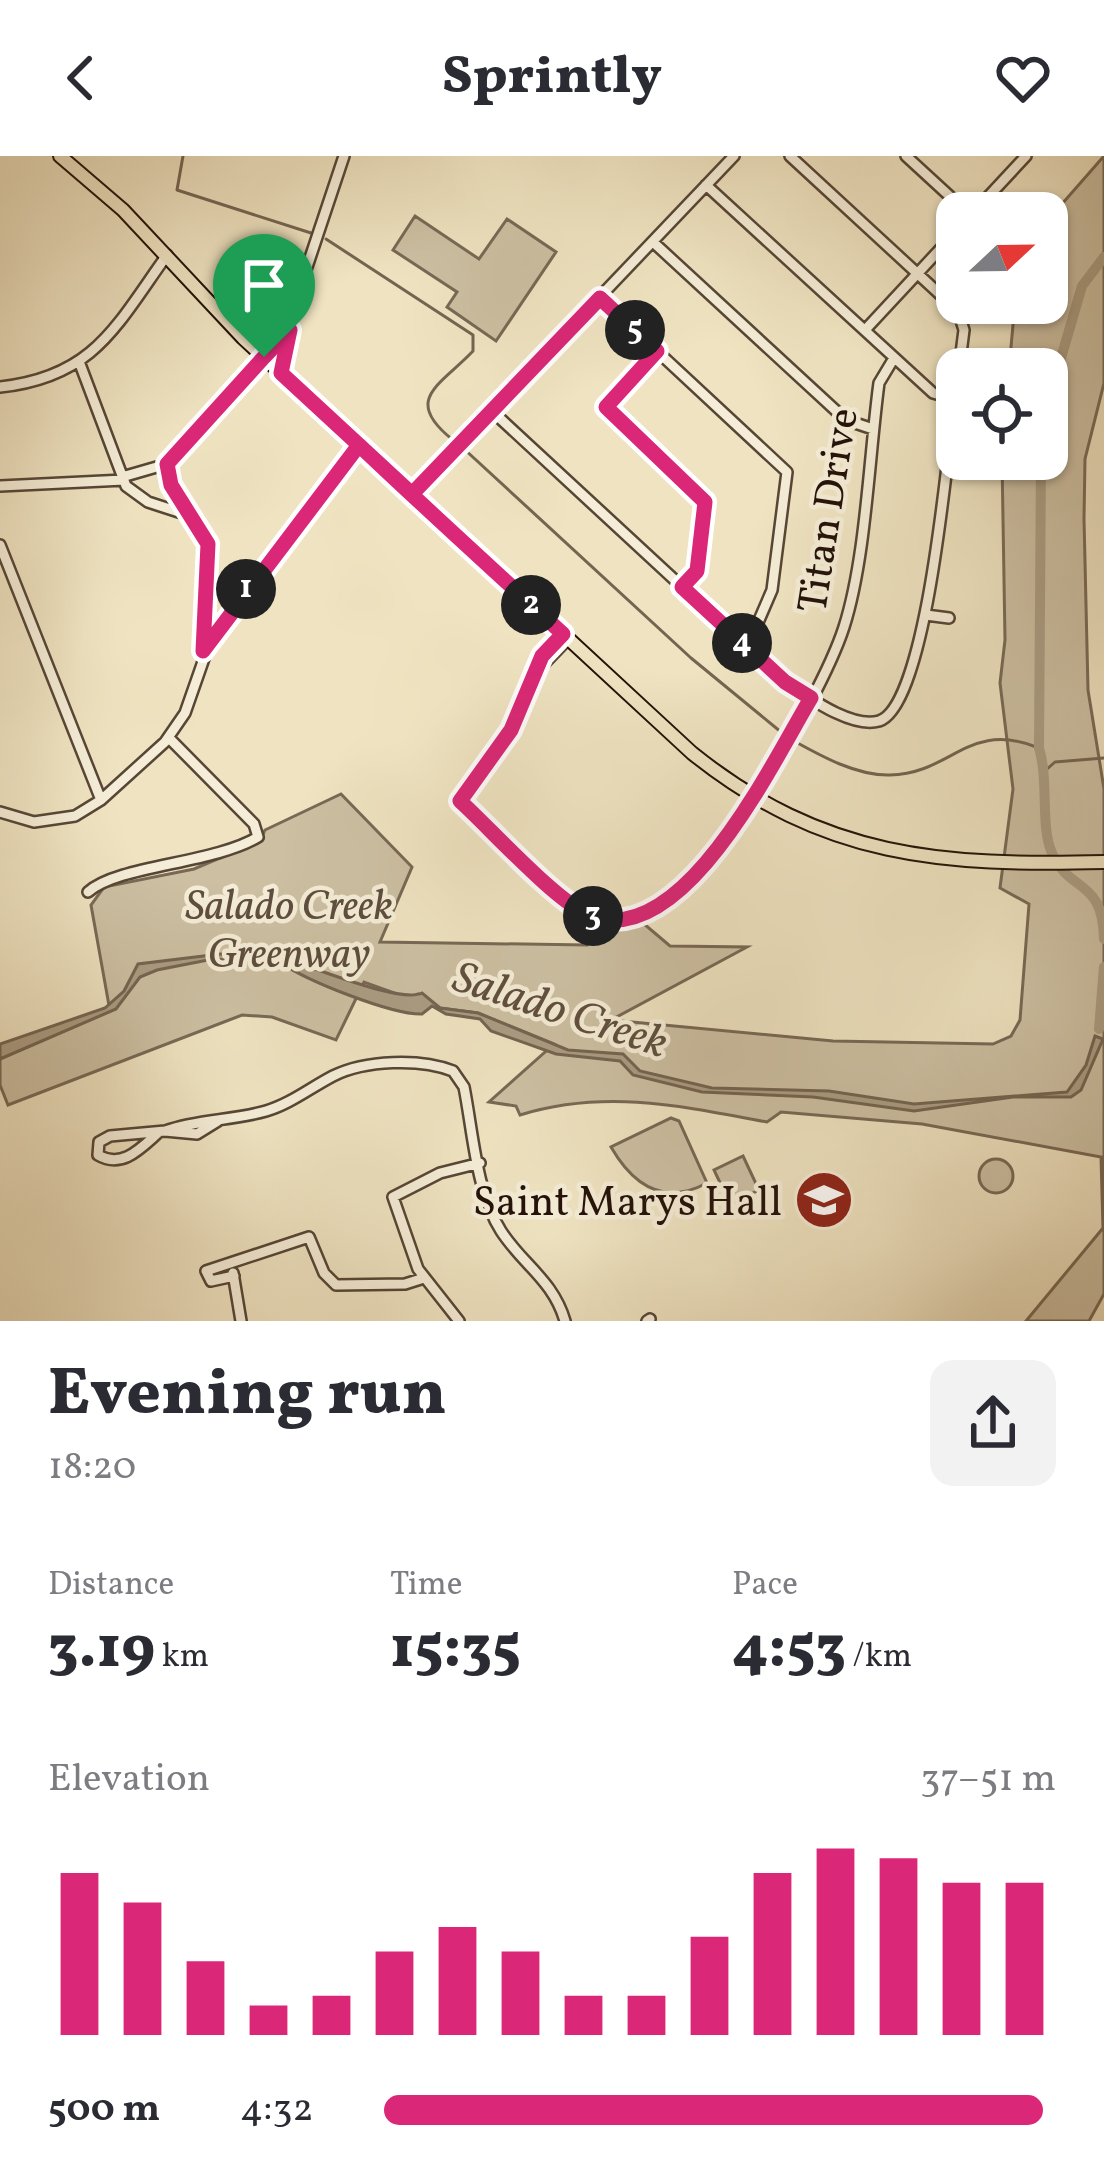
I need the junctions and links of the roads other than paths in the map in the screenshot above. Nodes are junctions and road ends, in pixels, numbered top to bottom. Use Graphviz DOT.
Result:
graph roads {
  1 [pos="60,156"];
  2 [pos="344,156"];
  3 [pos="734,156"];
  4 [pos="790,156"];
  5 [pos="906,156"];
  6 [pos="1023,157"];
  7 [pos="706,185"];
  8 [pos="946,192"];
  9 [pos="990,192"];
  10 [pos="653,242"];
  11 [pos="936,254"];
  12 [pos="166,255"];
  13 [pos="918,273"];
  14 [pos="600,298"];
  15 [pos="290,330"];
  16 [pos="865,331"];
  17 [pos="960,348"];
  18 [pos="657,351"];
  19 [pos="264,357"];
  20 [pos="894,358"];
  21 [pos="80,364"];
  22 [pos="281,373"];
  23 [pos="0,387"];
  24 [pos="936,394"];
  25 [pos="492,411"];
  26 [pos="873,429"];
  27 [pos="359,445"];
  28 [pos="167,464"];
  29 [pos="944,480"];
  30 [pos="124,481"];
  31 [pos="0,486"];
  32 [pos="412,494"];
  33 [pos="191,516"];
  34 [pos="0,545"];
  35 [pos="682,587"];
  36 [pos="926,615"];
  37 [pos="949,618"];
  38 [pos="563,634"];
  39 [pos="747,648"];
  40 [pos="203,651"];
  41 [pos="811,698"];
  42 [pos="169,738"];
  43 [pos="753,798"];
  44 [pos="101,800"];
  45 [pos="0,812"];
  46 [pos="1104,862"];
  47 [pos="88,892"];
  48 [pos="161,1132"];
  49 [pos="480,1163"];
  50 [pos="230,1262"];
  51 [pos="234,1276"];
  52 [pos="424,1278"];
  53 [pos="241,1321"];
  54 [pos="459,1321"];
  55 [pos="566,1321"];
  1 -- 12 [label="main road"];
  2 -- 15 [label="street"];
  3 -- 7 [label="street"];
  4 -- 13 [label="street"];
  5 -- 8 [label="street"];
  6 -- 9 [label="street"];
  7 -- 10 [label="street"];
  7 -- 16 [label="street"];
  10 -- 14 [label="street"];
  10 -- 26 [label="street"];
  11 -- 13 [label="street"];
  12 -- 19 [label="main road"];
  12 -- 21 [label="street"];
  13 -- 16 [label="street"];
  13 -- 17 [label="street"];
  14 -- 18 [label="street"];
  14 -- 25 [label="street"];
  15 -- 19 [label="street"];
  15 -- 22 [label="street"];
  16 -- 20 [label="street"];
  18 -- 35 [label="street"];
  18 -- 39 [label="street"];
  19 -- 22 [label="main road"];
  19 -- 28 [label="street"];
  20 -- 24 [label="street"];
  20 -- 26 [label="street, Titan Drive"];
  21 -- 23 [label="street"];
  21 -- 30 [label="street"];
  22 -- 27 [label="main road"];
  25 -- 32 [label="street"];
  25 -- 35 [label="street"];
  26 -- 41 [label="street, Titan Drive"];
  27 -- 32 [label="main road"];
  27 -- 40 [label="street"];
  28 -- 30 [label="street"];
  28 -- 33 [label="street"];
  29 -- 36 [label="street"];
  30 -- 31 [label="street"];
  30 -- 33 [label="street"];
  32 -- 38 [label="main road"];
  33 -- 40 [label="street"];
  34 -- 44 [label="street"];
  35 -- 39 [label="street"];
  36 -- 37 [label="street"];
  36 -- 41 [label="street"];
  38 -- 43 [label="main road"];
  38 -- 43 [label="street, Titan Drive"];
  39 -- 41 [label="street"];
  40 -- 42 [label="street"];
  41 -- 43 [label="street, Titan Drive"];
  42 -- 44 [label="street"];
  42 -- 47 [label="street"];
  43 -- 46 [label="main road"];
  44 -- 45 [label="street"];
  48 -- 48 [label="street"];
  48 -- 49 [label="street"];
  49 -- 52 [label="street"];
  49 -- 55 [label="street"];
  50 -- 51 [label="street"];
  50 -- 51 [label="street"];
  50 -- 52 [label="street"];
  51 -- 53 [label="street"];
  52 -- 54 [label="street"];
}
